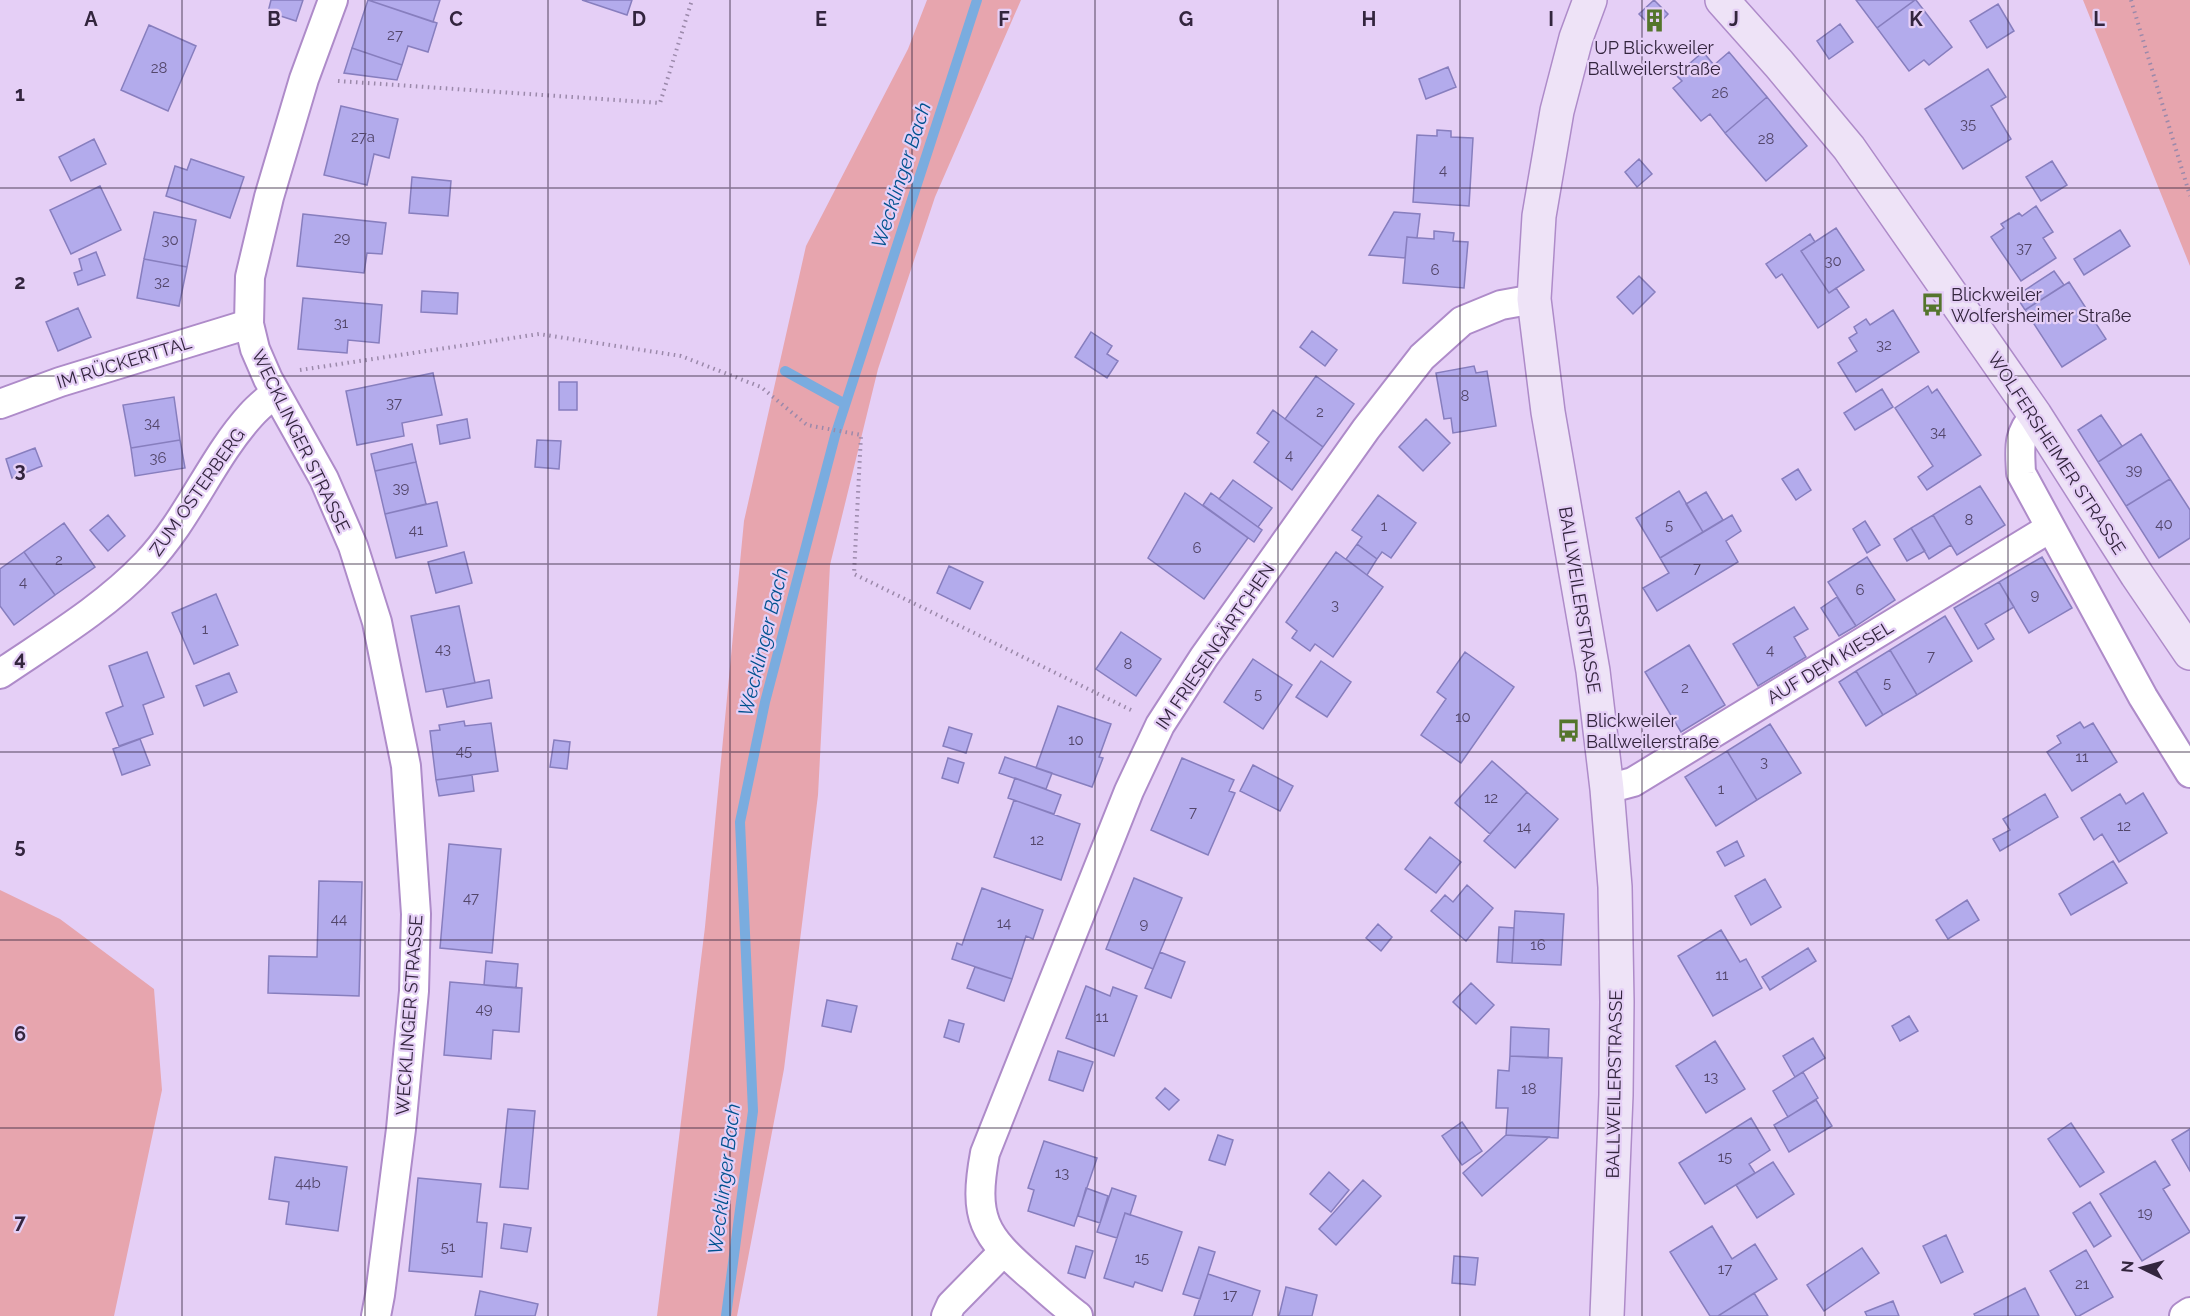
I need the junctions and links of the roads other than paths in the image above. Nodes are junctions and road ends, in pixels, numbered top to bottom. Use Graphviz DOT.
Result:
graph roads {
  1 [pos="333,0"];
  2 [pos="1590,0"];
  3 [pos="1722,0"];
  4 [pos="1534,299"];
  5 [pos="249,324"];
  6 [pos="271,386"];
  7 [pos="0,404"];
  8 [pos="2035,415"];
  9 [pos="2050,528"];
  10 [pos="2190,654"];
  11 [pos="0,674"];
  12 [pos="2190,773"];
  13 [pos="1607,789"];
  14 [pos="1003,1252"];
  15 [pos="2190,1312"];
  16 [pos="376,1316"];
  17 [pos="946,1316"];
  18 [pos="1077,1316"];
  19 [pos="1607,1316"];
  20 [pos="2184,1316"];
  1 -- 5 [label="street, WECKLINGER STRASSE"];
  2 -- 4 [label="street, BALLWEILERSTRASSE"];
  3 -- 8 [label="street, WOLFERSHEIMER STRASSE"];
  4 -- 13 [label="street, BALLWEILERSTRASSE"];
  4 -- 14 [label="street, IM FRIESENGÄRTCHEN"];
  5 -- 6 [label="street, WECKLINGER STRASSE"];
  5 -- 7 [label="street, IM RÜCKERTTAL"];
  6 -- 11 [label="street, ZUM OSTERBERG"];
  6 -- 16 [label="street, WECKLINGER STRASSE"];
  8 -- 9 [label="street"];
  8 -- 10 [label="street, WOLFERSHEIMER STRASSE"];
  9 -- 12 [label="street"];
  9 -- 13 [label="street, AUF DEM KIESEL"];
  13 -- 19 [label="street, BALLWEILERSTRASSE"];
  14 -- 17 [label="street"];
  14 -- 18 [label="street, IM FRIESENGÄRTCHEN"];
  15 -- 20 [label="street"];
}
